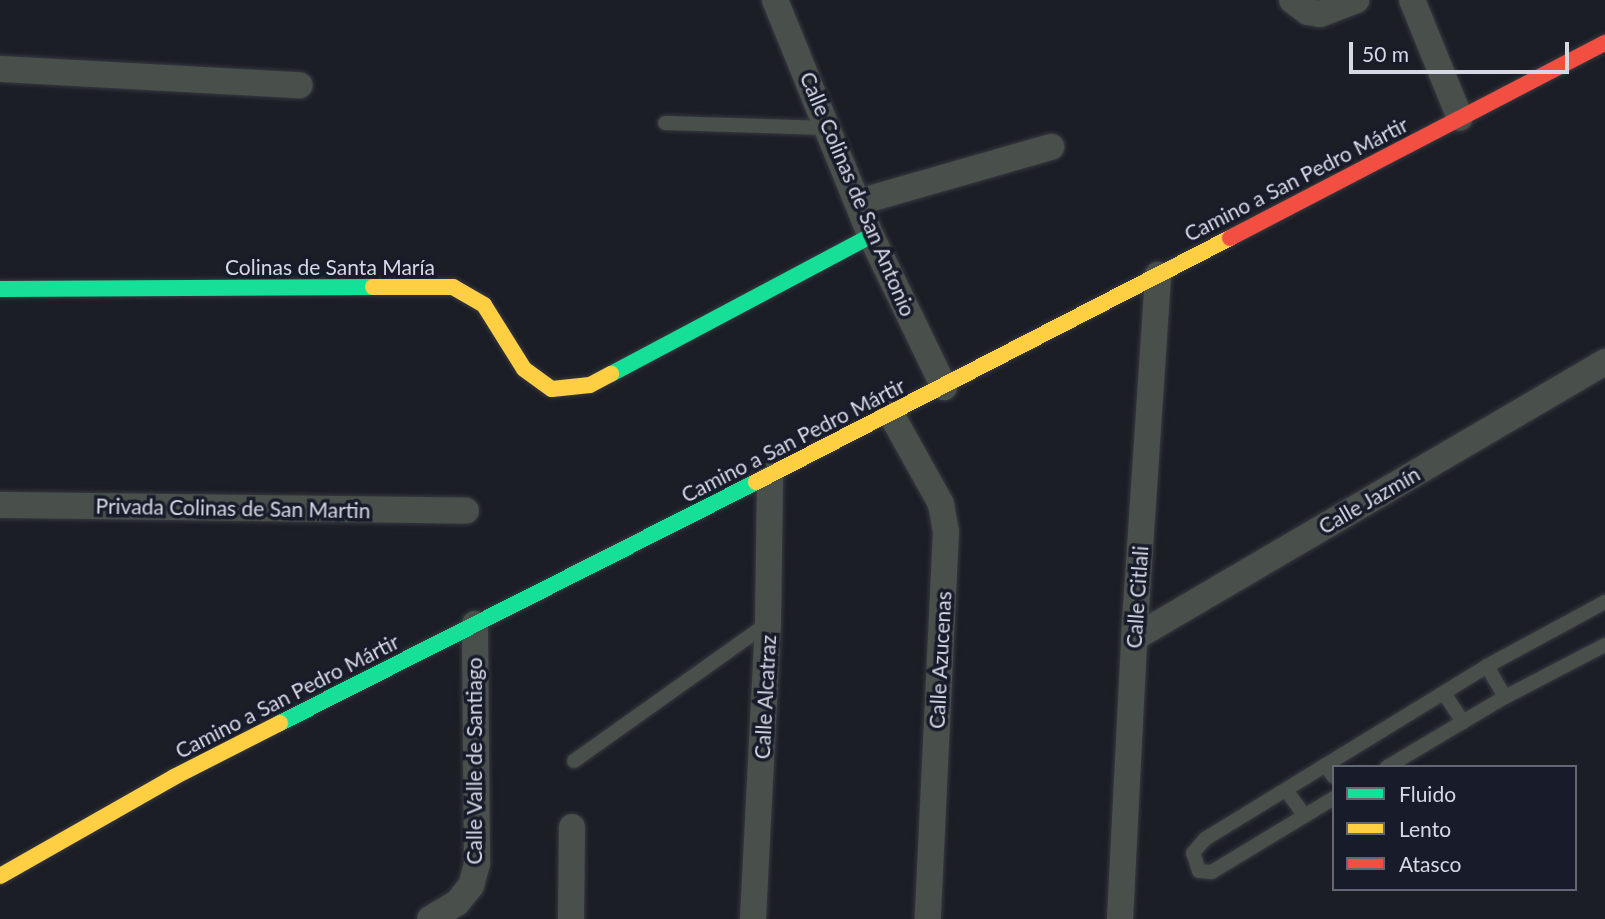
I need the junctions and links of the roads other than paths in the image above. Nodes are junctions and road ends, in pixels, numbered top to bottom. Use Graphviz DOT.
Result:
graph roads {
  1 [pos="775,0"];
  2 [pos="1292,0"];
  3 [pos="1356,0"];
  4 [pos="1412,0"];
  5 [pos="1605,43"];
  6 [pos="0,69"];
  7 [pos="300,85"];
  8 [pos="1460,118"];
  9 [pos="665,123"];
  10 [pos="828,128"];
  11 [pos="1051,147"];
  12 [pos="859,202"];
  13 [pos="871,236"];
  14 [pos="1158,275"];
  15 [pos="0,289"];
  16 [pos="1605,362"];
  17 [pos="944,387"];
  18 [pos="891,414"];
  19 [pos="770,475"];
  20 [pos="0,505"];
  21 [pos="466,511"];
  22 [pos="1605,602"];
  23 [pos="768,623"];
  24 [pos="475,624"];
  25 [pos="1134,638"];
  26 [pos="1605,645"];
  27 [pos="1487,666"];
  28 [pos="1444,693"];
  29 [pos="1505,697"];
  30 [pos="1463,722"];
  31 [pos="575,761"];
  32 [pos="1338,765"];
  33 [pos="1390,765"];
  34 [pos="1329,771"];
  35 [pos="1286,790"];
  36 [pos="1332,799"];
  37 [pos="1304,816"];
  38 [pos="572,827"];
  39 [pos="0,876"];
  40 [pos="430,919"];
  41 [pos="571,919"];
  42 [pos="753,919"];
  43 [pos="928,919"];
  44 [pos="1120,919"];
  1 -- 10 [label="street, Calle Colinas de San Antonio"];
  2 -- 3 [label="street"];
  4 -- 8 [label="street"];
  5 -- 8 [label="street, Camino a San Pedro Mártir"];
  6 -- 7 [label="street"];
  8 -- 14 [label="street, Camino a San Pedro Mártir"];
  9 -- 10 [label="lane"];
  10 -- 12 [label="street, Calle Colinas de San Antonio"];
  11 -- 12 [label="street"];
  12 -- 13 [label="street, Calle Colinas de San Antonio"];
  13 -- 15 [label="street, Colinas de Santa María"];
  13 -- 17 [label="street, Calle Colinas de San Antonio"];
  14 -- 17 [label="street, Camino a San Pedro Mártir"];
  14 -- 25 [label="street, Calle Citlali"];
  16 -- 25 [label="street, Calle Jazmín"];
  17 -- 18 [label="street, Camino a San Pedro Mártir"];
  18 -- 19 [label="street, Camino a San Pedro Mártir"];
  18 -- 43 [label="street, Calle Azucenas"];
  19 -- 23 [label="street, Calle Alcatraz"];
  19 -- 24 [label="street, Camino a San Pedro Mártir"];
  20 -- 21 [label="street, Privada Colinas de San Martin"];
  22 -- 27 [label="lane"];
  23 -- 31 [label="lane"];
  23 -- 42 [label="street, Calle Alcatraz"];
  24 -- 39 [label="street, Camino a San Pedro Mártir"];
  24 -- 40 [label="street, Calle Valle de Santiago"];
  25 -- 44 [label="street, Calle Citlali"];
  26 -- 29 [label="lane"];
  27 -- 28 [label="lane"];
  27 -- 29 [label="lane"];
  28 -- 30 [label="lane"];
  28 -- 32 [label="lane"];
  29 -- 30 [label="lane"];
  30 -- 33 [label="lane"];
  34 -- 35 [label="lane"];
  35 -- 37 [label="lane"];
  35 -- 37 [label="lane"];
  36 -- 37 [label="lane"];
  38 -- 41 [label="street"];
}
